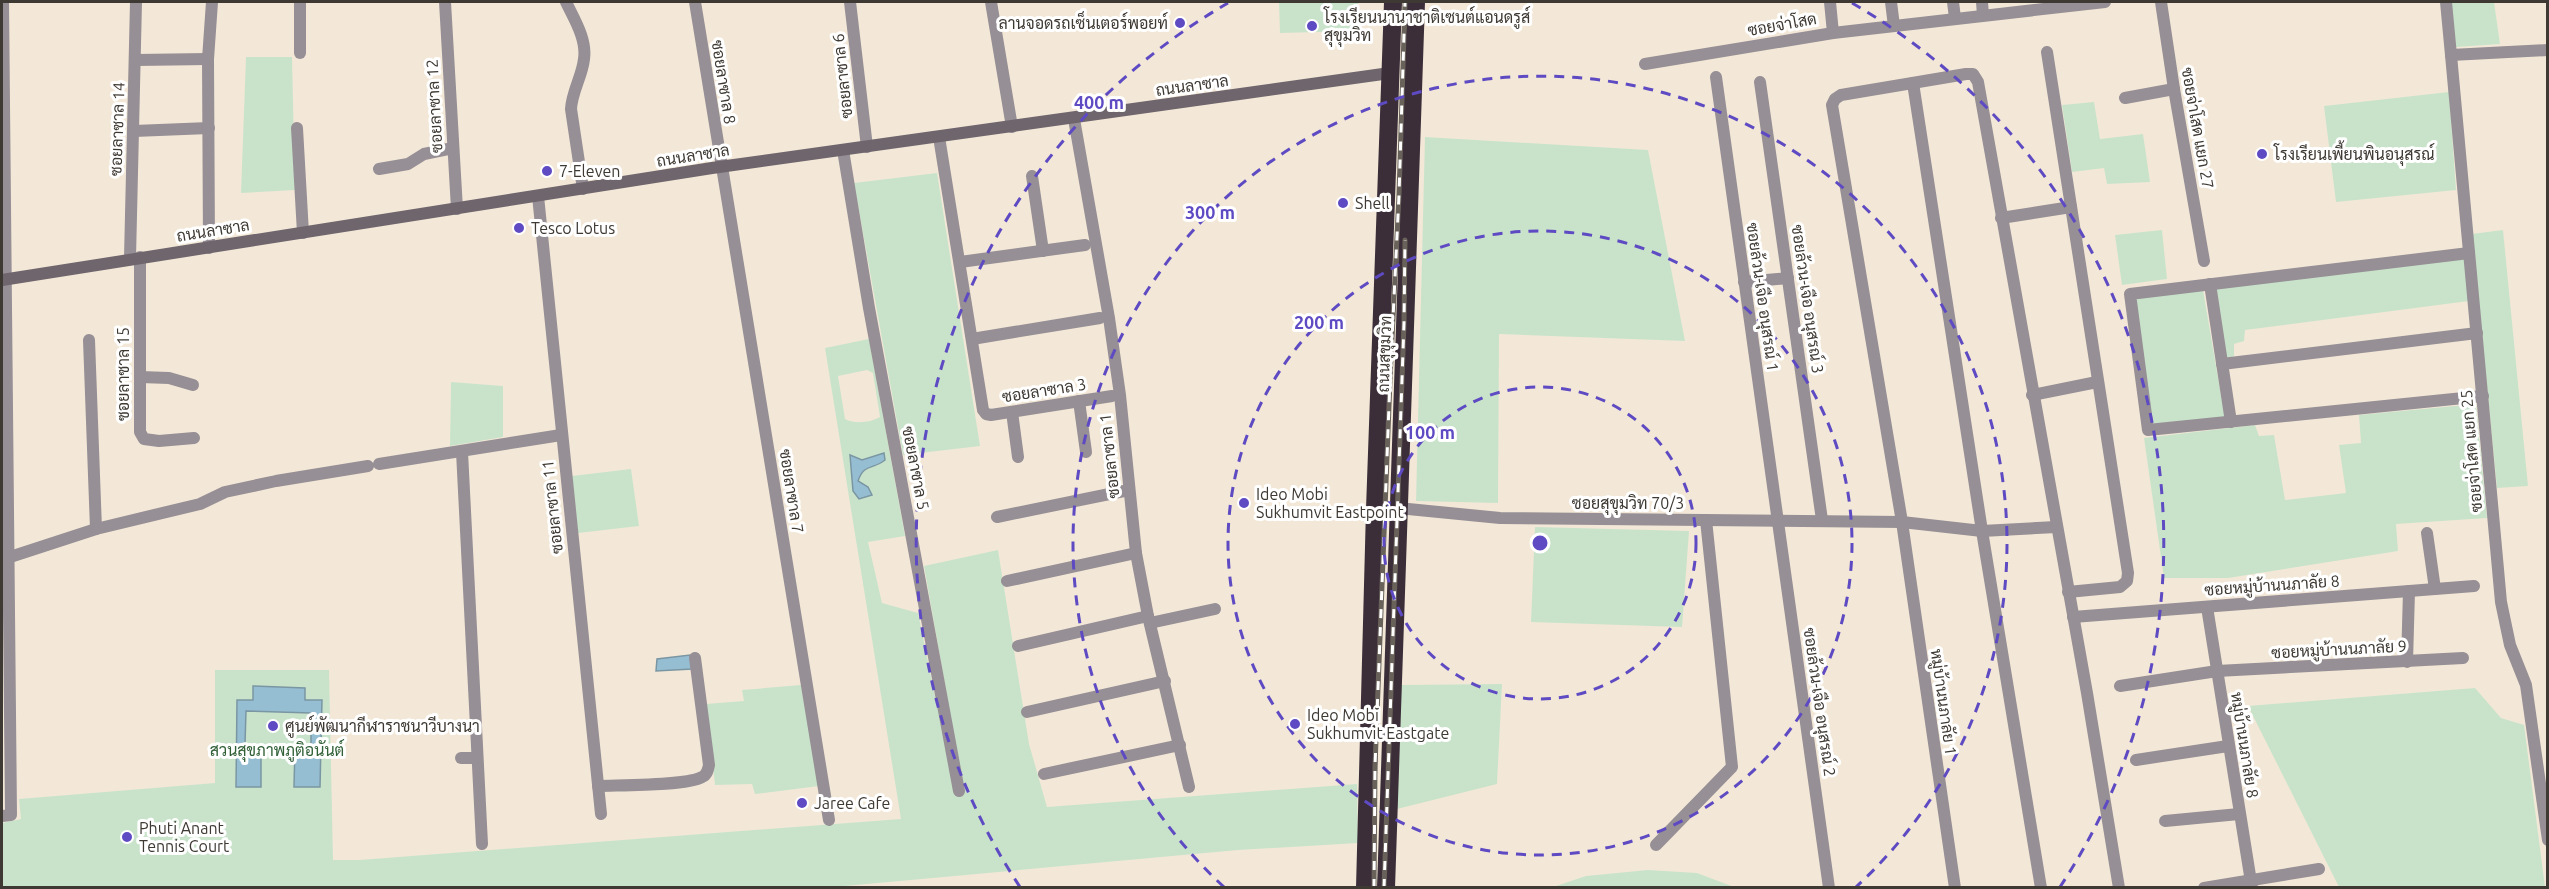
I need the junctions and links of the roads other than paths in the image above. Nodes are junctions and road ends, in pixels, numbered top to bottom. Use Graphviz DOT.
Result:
graph roads {
  1 [pos="3,2"];
  2 [pos="136,2"];
  3 [pos="212,2"];
  4 [pos="300,2"];
  5 [pos="445,2"];
  6 [pos="566,2"];
  7 [pos="695,2"];
  8 [pos="850,2"];
  9 [pos="991,2"];
  10 [pos="1393,2"];
  11 [pos="1416,2"];
  12 [pos="1830,2"];
  13 [pos="1891,2"];
  14 [pos="1953,2"];
  15 [pos="1982,2"];
  16 [pos="2105,2"];
  17 [pos="2162,2"];
  18 [pos="2446,2"];
  19 [pos="2079,3"];
  20 [pos="1983,15"];
  21 [pos="1955,18"];
  22 [pos="1894,26"];
  23 [pos="1833,33"];
  24 [pos="2547,50"];
  25 [pos="2048,52"];
  26 [pos="300,53"];
  27 [pos="2451,55"];
  28 [pos="208,58"];
  29 [pos="136,60"];
  30 [pos="1645,64"];
  31 [pos="1413,71"];
  32 [pos="1390,73"];
  33 [pos="1716,77"];
  34 [pos="1760,82"];
  35 [pos="1913,83"];
  36 [pos="2174,89"];
  37 [pos="2125,98"];
  38 [pos="1074,118"];
  39 [pos="1012,127"];
  40 [pos="208,128"];
  41 [pos="297,128"];
  42 [pos="134,131"];
  43 [pos="939,137"];
  44 [pos="867,147"];
  45 [pos="453,148"];
  46 [pos="843,150"];
  47 [pos="720,167"];
  48 [pos="379,169"];
  49 [pos="1032,176"];
  50 [pos="583,189"];
  51 [pos="538,196"];
  52 [pos="2071,207"];
  53 [pos="457,209"];
  54 [pos="2001,218"];
  55 [pos="303,232"];
  56 [pos="1085,245"];
  57 [pos="209,248"];
  58 [pos="1043,250"];
  59 [pos="2469,253"];
  60 [pos="135,258"];
  61 [pos="2204,261"];
  62 [pos="960,262"];
  63 [pos="1788,278"];
  64 [pos="4,279"];
  65 [pos="1744,282"];
  66 [pos="2210,284"];
  67 [pos="1100,318"];
  68 [pos="2477,333"];
  69 [pos="972,339"];
  70 [pos="89,340"];
  71 [pos="2222,364"];
  72 [pos="140,377"];
  73 [pos="2097,382"];
  74 [pos="193,385"];
  75 [pos="2032,395"];
  76 [pos="1112,396"];
  77 [pos="2483,396"];
  78 [pos="1079,402"];
  79 [pos="1012,412"];
  80 [pos="2231,422"];
  81 [pos="561,435"];
  82 [pos="194,438"];
  83 [pos="462,452"];
  84 [pos="1086,452"];
  85 [pos="1018,457"];
  86 [pos="1129,490"];
  87 [pos="1398,508"];
  88 [pos="1375,509"];
  89 [pos="997,517"];
  90 [pos="1706,520"];
  91 [pos="1822,520"];
  92 [pos="1778,521"];
  93 [pos="1902,522"];
  94 [pos="2056,527"];
  95 [pos="96,529"];
  96 [pos="1982,531"];
  97 [pos="2427,532"];
  98 [pos="1136,554"];
  99 [pos="7,558"];
  100 [pos="1007,581"];
  101 [pos="2474,586"];
  102 [pos="2435,589"];
  103 [pos="2409,591"];
  104 [pos="2068,592"];
  105 [pos="2207,607"];
  106 [pos="1215,609"];
  107 [pos="2073,617"];
  108 [pos="1149,619"];
  109 [pos="1018,646"];
  110 [pos="695,658"];
  111 [pos="2463,658"];
  112 [pos="2407,662"];
  113 [pos="2217,672"];
  114 [pos="1164,681"];
  115 [pos="2120,686"];
  116 [pos="1027,712"];
  117 [pos="1179,745"];
  118 [pos="2228,746"];
  119 [pos="477,758"];
  120 [pos="461,759"];
  121 [pos="2136,760"];
  122 [pos="1044,774"];
  123 [pos="598,786"];
  124 [pos="1189,787"];
  125 [pos="959,791"];
  126 [pos="601,814"];
  127 [pos="2239,814"];
  128 [pos="2,816"];
  129 [pos="829,820"];
  130 [pos="2165,820"];
  131 [pos="2547,840"];
  132 [pos="482,844"];
  133 [pos="1656,845"];
  134 [pos="2319,869"];
  135 [pos="2252,883"];
  136 [pos="1365,888"];
  137 [pos="1386,888"];
  138 [pos="1829,888"];
  139 [pos="1955,888"];
  140 [pos="2041,888"];
  141 [pos="2119,888"];
  142 [pos="2204,888"];
  1 -- 64 [label="street"];
  2 -- 29 [label="street, ซอยลาซาล 14"];
  3 -- 28 [label="street"];
  4 -- 26 [label="street"];
  5 -- 45 [label="street, ซอยลาซาล 12"];
  6 -- 50 [label="street"];
  7 -- 47 [label="street, ซอยลาซาล 8"];
  8 -- 44 [label="street, ซอยลาซาล 6"];
  9 -- 39 [label="street"];
  10 -- 32 [label="highway, ถนนสุขุมวิท"];
  11 -- 31 [label="highway, ถนนสุขุมวิท"];
  12 -- 23 [label="street"];
  13 -- 22 [label="street"];
  14 -- 21 [label="street"];
  15 -- 20 [label="street"];
  16 -- 19 [label="street, ซอยจ่าโสด"];
  17 -- 36 [label="street, ซอยจ่าโสด แยก 27"];
  18 -- 27 [label="street"];
  19 -- 20 [label="street, ซอยจ่าโสด"];
  20 -- 21 [label="street, ซอยจ่าโสด"];
  21 -- 22 [label="street, ซอยจ่าโสด"];
  22 -- 23 [label="street, ซอยจ่าโสด"];
  23 -- 30 [label="street, ซอยจ่าโสด"];
  24 -- 27 [label="street"];
  25 -- 52 [label="street"];
  27 -- 59 [label="street, ซอยจ่าโสด แยก 25"];
  28 -- 29 [label="street"];
  28 -- 40 [label="street"];
  29 -- 42 [label="street, ซอยลาซาล 14"];
  31 -- 32 [label="highway"];
  31 -- 87 [label="highway, ถนนสุขุมวิท"];
  32 -- 38 [label="street, ถนนลาซาล"];
  32 -- 88 [label="highway, ถนนสุขุมวิท"];
  33 -- 65 [label="street, ซอยล้วน-เจือ อนุสรณ์ 1"];
  34 -- 63 [label="street, ซอยล้วน-เจือ อนุสรณ์ 3"];
  35 -- 54 [label="street"];
  35 -- 93 [label="street, หมู่บ้านนภาลัย 1"];
  35 -- 96 [label="street"];
  36 -- 37 [label="street"];
  36 -- 61 [label="street, ซอยจ่าโสด แยก 27"];
  38 -- 39 [label="street, ถนนลาซาล"];
  38 -- 86 [label="street, ซอยลาซาล 1"];
  39 -- 43 [label="street, ถนนลาซาล"];
  40 -- 42 [label="street"];
  40 -- 57 [label="street"];
  41 -- 55 [label="street"];
  42 -- 60 [label="street, ซอยลาซาล 14"];
  43 -- 44 [label="street, ถนนลาซาล"];
  43 -- 62 [label="street, ซอยลาซาล 3"];
  44 -- 46 [label="street, ถนนลาซาล"];
  45 -- 48 [label="street"];
  45 -- 53 [label="street, ซอยลาซาล 12"];
  46 -- 47 [label="street, ถนนลาซาล"];
  46 -- 125 [label="street, ซอยลาซาล 5"];
  47 -- 50 [label="street, ถนนลาซาล"];
  47 -- 129 [label="street, ซอยลาซาล 7"];
  49 -- 58 [label="street"];
  50 -- 51 [label="street, ถนนลาซาล"];
  51 -- 53 [label="street, ถนนลาซาล"];
  51 -- 81 [label="street, ซอยลาซาล 11"];
  52 -- 54 [label="street"];
  52 -- 73 [label="street"];
  53 -- 55 [label="street, ถนนลาซาล"];
  54 -- 75 [label="street"];
  55 -- 57 [label="street, ถนนลาซาล"];
  56 -- 58 [label="street"];
  57 -- 60 [label="street, ถนนลาซาล"];
  58 -- 62 [label="street"];
  59 -- 66 [label="street"];
  59 -- 68 [label="street, ซอยจ่าโสด แยก 25"];
  60 -- 64 [label="street, ถนนลาซาล"];
  60 -- 72 [label="street, ซอยลาซาล 15"];
  62 -- 69 [label="street, ซอยลาซาล 3"];
  63 -- 65 [label="street"];
  63 -- 91 [label="street, ซอยล้วน-เจือ อนุสรณ์ 3"];
  64 -- 99 [label="street"];
  65 -- 92 [label="street, ซอยล้วน-เจือ อนุสรณ์ 1"];
  66 -- 71 [label="street"];
  66 -- 80 [label="street"];
  67 -- 69 [label="street"];
  68 -- 71 [label="street"];
  68 -- 77 [label="street, ซอยจ่าโสด แยก 25"];
  69 -- 79 [label="street, ซอยลาซาล 3"];
  70 -- 95 [label="street"];
  71 -- 80 [label="street"];
  72 -- 74 [label="street"];
  72 -- 82 [label="street, ซอยลาซาล 15"];
  73 -- 75 [label="street"];
  73 -- 104 [label="street"];
  75 -- 94 [label="street"];
  76 -- 78 [label="street, ซอยลาซาล 3"];
  77 -- 80 [label="street"];
  77 -- 131 [label="street, ซอยจ่าโสด แยก 25"];
  78 -- 79 [label="street, ซอยลาซาล 3"];
  78 -- 84 [label="street"];
  79 -- 85 [label="street"];
  81 -- 83 [label="street"];
  81 -- 123 [label="street, ซอยลาซาล 11"];
  83 -- 95 [label="street"];
  83 -- 119 [label="street"];
  86 -- 89 [label="street"];
  86 -- 98 [label="street, ซอยลาซาล 1"];
  87 -- 88 [label="street, ซอยสุขุมวิท 70/3"];
  87 -- 90 [label="street, ซอยสุขุมวิท 70/3"];
  87 -- 137 [label="highway, ถนนสุขุมวิท"];
  88 -- 136 [label="highway, ถนนสุขุมวิท"];
  90 -- 92 [label="street, ซอยสุขุมวิท 70/3"];
  90 -- 133 [label="street"];
  91 -- 92 [label="street, ซอยสุขุมวิท 70/3"];
  91 -- 93 [label="street, ซอยสุขุมวิท 70/3"];
  92 -- 138 [label="street, ซอยล้วน-เจือ อนุสรณ์ 2"];
  93 -- 96 [label="street, ซอยสุขุมวิท 70/3"];
  93 -- 139 [label="street, หมู่บ้านนภาลัย 1"];
  94 -- 96 [label="street, ซอยสุขุมวิท 70/3"];
  94 -- 104 [label="street"];
  95 -- 99 [label="street"];
  96 -- 140 [label="street"];
  97 -- 102 [label="street"];
  98 -- 100 [label="street"];
  98 -- 108 [label="street, ซอยลาซาล 1"];
  99 -- 128 [label="street"];
  101 -- 102 [label="street, ซอยหมู่บ้านนภาลัย 8"];
  102 -- 103 [label="street, ซอยหมู่บ้านนภาลัย 8"];
  103 -- 105 [label="street, ซอยหมู่บ้านนภาลัย 8"];
  103 -- 112 [label="street"];
  104 -- 107 [label="street"];
  105 -- 107 [label="street, ซอยหมู่บ้านนภาลัย 8"];
  105 -- 113 [label="street, หมู่บ้านนภาลัย 8"];
  106 -- 108 [label="street"];
  107 -- 141 [label="street"];
  108 -- 109 [label="street"];
  108 -- 114 [label="street, ซอยลาซาล 1"];
  110 -- 123 [label="street"];
  111 -- 112 [label="street, ซอยหมู่บ้านนภาลัย 9"];
  112 -- 113 [label="street, ซอยหมู่บ้านนภาลัย 9"];
  113 -- 115 [label="street, ซอยหมู่บ้านนภาลัย 9"];
  113 -- 118 [label="street, หมู่บ้านนภาลัย 8"];
  114 -- 116 [label="street"];
  114 -- 117 [label="street, ซอยลาซาล 1"];
  117 -- 122 [label="street"];
  117 -- 124 [label="street, ซอยลาซาล 1"];
  118 -- 121 [label="street"];
  118 -- 127 [label="street, หมู่บ้านนภาลัย 8"];
  119 -- 120 [label="street"];
  119 -- 132 [label="street"];
  123 -- 126 [label="street, ซอยลาซาล 11"];
  127 -- 130 [label="street"];
  127 -- 135 [label="street, หมู่บ้านนภาลัย 8"];
  134 -- 135 [label="street"];
  135 -- 142 [label="street"];
}
